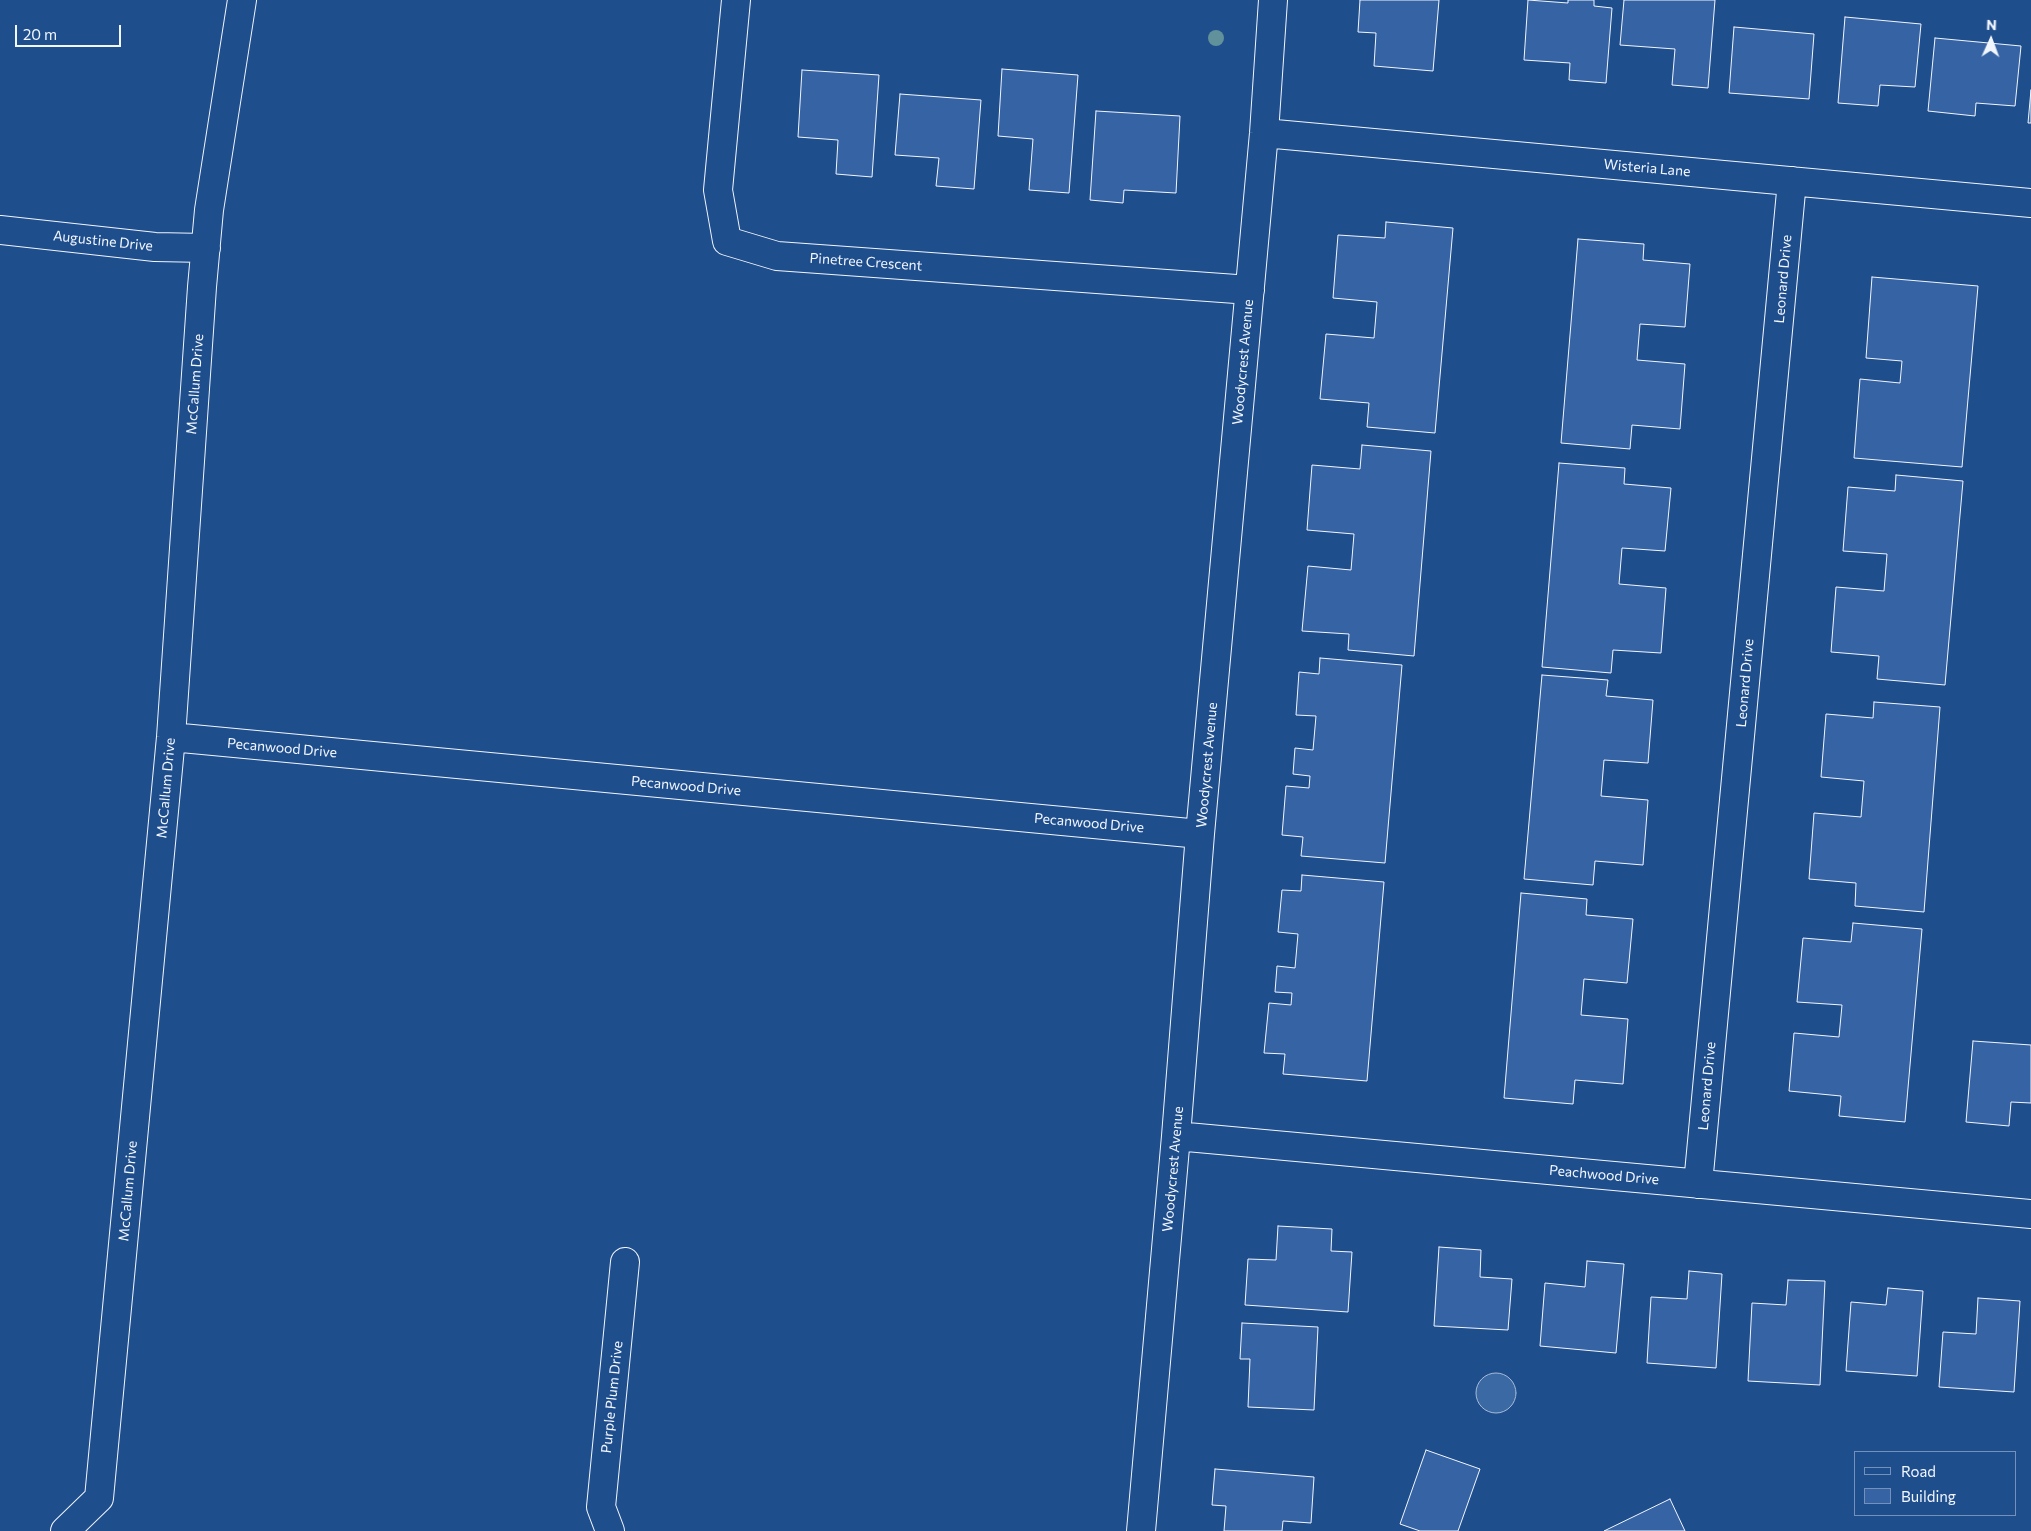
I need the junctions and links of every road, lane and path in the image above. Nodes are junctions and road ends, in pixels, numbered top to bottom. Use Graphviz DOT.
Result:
graph roads {
  1 [pos="228,0"];
  2 [pos="242,0"];
  3 [pos="736,0"];
  4 [pos="1273,0"];
  5 [pos="238,32"];
  6 [pos="1264,133"];
  7 [pos="1792,181"];
  8 [pos="2031,203"];
  9 [pos="0,230"];
  10 [pos="206,248"];
  11 [pos="1250,290"];
  12 [pos="171,737"];
  13 [pos="1200,834"];
  14 [pos="1176,1136"];
  15 [pos="1698,1184"];
  16 [pos="2031,1214"];
  17 [pos="625,1262"];
  18 [pos="66,1531"];
  19 [pos="610,1531"];
  20 [pos="1141,1531"];
  1 -- 5 [label="street, McCallum Drive"];
  2 -- 5 [label="street, McCallum Drive"];
  3 -- 11 [label="street, Pinetree Crescent"];
  4 -- 6 [label="street, Woodycrest Avenue"];
  5 -- 10 [label="street, McCallum Drive"];
  6 -- 7 [label="street, Wisteria Lane"];
  6 -- 11 [label="street, Woodycrest Avenue"];
  7 -- 8 [label="street, Wisteria Lane"];
  7 -- 15 [label="street, Leonard Drive"];
  9 -- 10 [label="street, Augustine Drive"];
  10 -- 12 [label="street, McCallum Drive"];
  11 -- 13 [label="street, Woodycrest Avenue"];
  12 -- 13 [label="street, Pecanwood Drive"];
  12 -- 18 [label="street, McCallum Drive"];
  13 -- 14 [label="street, Woodycrest Avenue"];
  14 -- 15 [label="street, Peachwood Drive"];
  14 -- 20 [label="street, Woodycrest Avenue"];
  15 -- 16 [label="street, Peachwood Drive"];
  17 -- 19 [label="street, Purple Plum Drive"];
}
